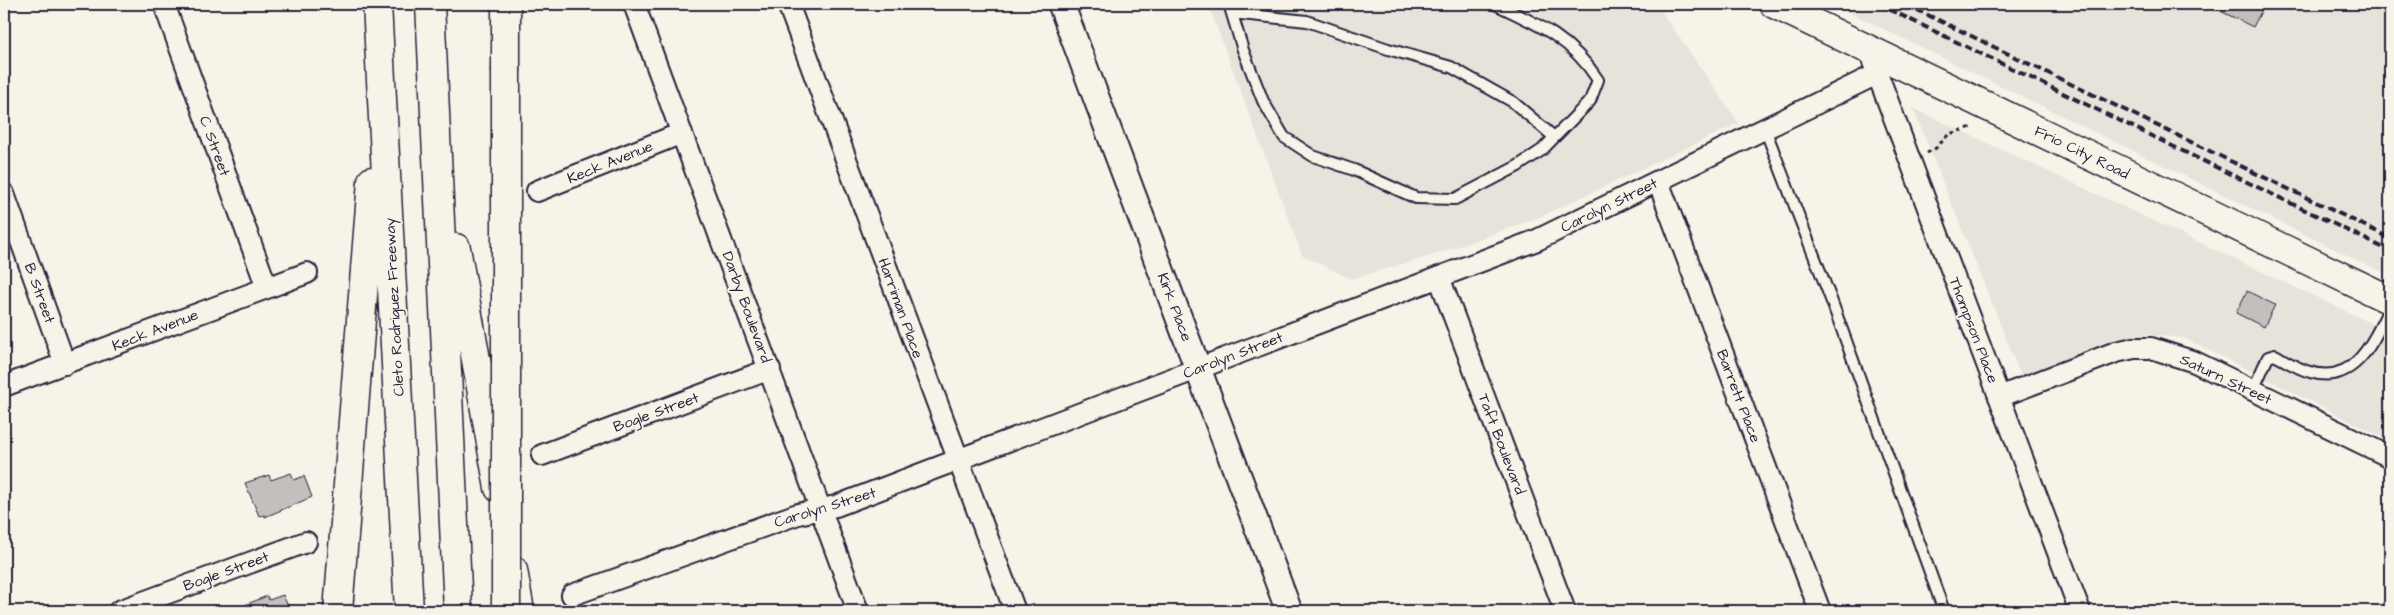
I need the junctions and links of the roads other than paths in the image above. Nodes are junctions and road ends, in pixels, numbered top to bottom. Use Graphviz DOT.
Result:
graph roads {
  1 [pos="164,4"];
  2 [pos="377,4"];
  3 [pos="430,4"];
  4 [pos="506,4"];
  5 [pos="634,4"];
  6 [pos="788,4"];
  7 [pos="1061,4"];
  8 [pos="1495,4"];
  9 [pos="1774,4"];
  10 [pos="1231,9"];
  11 [pos="1868,48"];
  12 [pos="1877,74"];
  13 [pos="381,82"];
  14 [pos="1765,129"];
  15 [pos="682,133"];
  16 [pos="1554,138"];
  17 [pos="437,140"];
  18 [pos="1658,181"];
  19 [pos="537,191"];
  20 [pos="4,194"];
  21 [pos="307,273"];
  22 [pos="1439,277"];
  23 [pos="266,288"];
  24 [pos="2390,300"];
  25 [pos="2390,307"];
  26 [pos="65,364"];
  27 [pos="1198,369"];
  28 [pos="770,370"];
  29 [pos="4,386"];
  30 [pos="2252,390"];
  31 [pos="1999,397"];
  32 [pos="542,455"];
  33 [pos="2390,457"];
  34 [pos="958,460"];
  35 [pos="819,510"];
  36 [pos="306,542"];
  37 [pos="572,595"];
  38 [pos="119,611"];
  39 [pos="338,611"];
  40 [pos="408,611"];
  41 [pos="458,611"];
  42 [pos="506,611"];
  43 [pos="520,611"];
  44 [pos="858,611"];
  45 [pos="1015,611"];
  46 [pos="1288,611"];
  47 [pos="1565,611"];
  48 [pos="1820,611"];
  49 [pos="1944,611"];
  50 [pos="2080,611"];
  1 -- 23 [label="street, C Street"];
  2 -- 13 [label="main road, Cleto Rodriguez Freeway"];
  3 -- 17 [label="main road"];
  4 -- 42 [label="main road, bridge"];
  5 -- 15 [label="street, Darby Boulevard"];
  6 -- 34 [label="street, Harriman Place"];
  7 -- 27 [label="street, Kirk Place"];
  8 -- 16 [label="lane"];
  9 -- 11 [label="main road, Frio City Road"];
  10 -- 16 [label="lane"];
  10 -- 16 [label="lane"];
  11 -- 12 [label="street, Thompson Place"];
  11 -- 24 [label="main road, Frio City Road"];
  12 -- 14 [label="street, Carolyn Street"];
  12 -- 31 [label="street, Thompson Place"];
  13 -- 39 [label="main road"];
  13 -- 40 [label="main road, Cleto Rodriguez Freeway"];
  14 -- 18 [label="street, Carolyn Street"];
  14 -- 49 [label="lane"];
  15 -- 19 [label="street, Keck Avenue"];
  15 -- 28 [label="street, Darby Boulevard"];
  17 -- 41 [label="main road"];
  17 -- 43 [label="main road"];
  18 -- 22 [label="street, Carolyn Street"];
  18 -- 48 [label="street, Barrett Place"];
  20 -- 26 [label="street, B Street"];
  21 -- 23 [label="street, Keck Avenue"];
  22 -- 27 [label="street, Carolyn Street"];
  22 -- 47 [label="street, Taft Boulevard"];
  23 -- 26 [label="street, Keck Avenue"];
  25 -- 30 [label="lane"];
  26 -- 29 [label="street, Keck Avenue"];
  27 -- 34 [label="street, Carolyn Street"];
  27 -- 46 [label="street, Kirk Place"];
  28 -- 32 [label="street, Bogle Street"];
  28 -- 35 [label="street, Darby Boulevard"];
  30 -- 31 [label="street, Saturn Street"];
  30 -- 33 [label="street, Saturn Street"];
  31 -- 50 [label="street, Thompson Place"];
  34 -- 35 [label="street, Carolyn Street"];
  34 -- 45 [label="street, Harriman Place"];
  35 -- 37 [label="street, Carolyn Street"];
  35 -- 44 [label="street, Darby Boulevard"];
  36 -- 38 [label="street, Bogle Street"];
}
